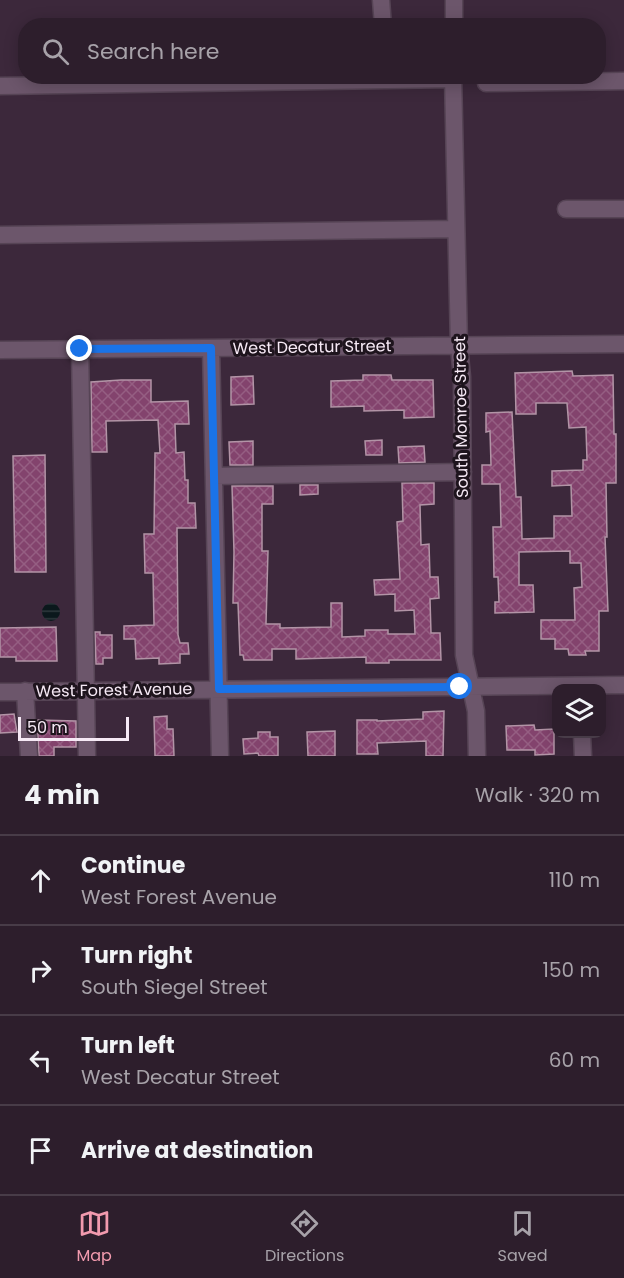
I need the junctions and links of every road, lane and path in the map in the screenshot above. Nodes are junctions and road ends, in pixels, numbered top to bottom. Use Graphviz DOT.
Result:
graph roads {
  1 [pos="381,0"];
  2 [pos="454,0"];
  3 [pos="382,18"];
  4 [pos="454,18"];
  5 [pos="606,81"];
  6 [pos="624,81"];
  7 [pos="96,84"];
  8 [pos="453,84"];
  9 [pos="0,86"];
  10 [pos="566,209"];
  11 [pos="624,209"];
  12 [pos="456,229"];
  13 [pos="0,236"];
  14 [pos="624,344"];
  15 [pos="459,346"];
  16 [pos="211,348"];
  17 [pos="80,349"];
  18 [pos="0,350"];
  19 [pos="463,472"];
  20 [pos="214,476"];
  21 [pos="624,684"];
  22 [pos="606,685"];
  23 [pos="470,687"];
  24 [pos="552,687"];
  25 [pos="219,689"];
  26 [pos="86,690"];
  27 [pos="26,691"];
  28 [pos="0,692"];
  29 [pos="582,738"];
  30 [pos="29,756"];
  31 [pos="87,756"];
  32 [pos="220,756"];
  33 [pos="477,756"];
  34 [pos="583,756"];
  1 -- 3 [label="street"];
  2 -- 4 [label="street"];
  5 -- 6 [label="street"];
  7 -- 9 [label="street"];
  8 -- 12 [label="street, South Monroe Street"];
  10 -- 11 [label="street"];
  12 -- 13 [label="street"];
  12 -- 15 [label="street, South Monroe Street"];
  14 -- 15 [label="street, West Decatur Street"];
  15 -- 16 [label="street, West Decatur Street"];
  15 -- 19 [label="street, South Monroe Street"];
  16 -- 17 [label="street, West Decatur Street"];
  16 -- 20 [label="street"];
  17 -- 18 [label="street, West Decatur Street"];
  17 -- 26 [label="street"];
  19 -- 20 [label="street"];
  19 -- 23 [label="street, South Monroe Street"];
  20 -- 25 [label="street"];
  21 -- 22 [label="street, West Forest Avenue"];
  23 -- 24 [label="street, West Forest Avenue"];
  23 -- 25 [label="street, West Forest Avenue"];
  23 -- 33 [label="street, South Monroe Street"];
  25 -- 26 [label="street, West Forest Avenue"];
  25 -- 32 [label="street"];
  26 -- 27 [label="street, West Forest Avenue"];
  26 -- 31 [label="street"];
  27 -- 28 [label="street, West Forest Avenue"];
  27 -- 30 [label="street"];
  29 -- 34 [label="street"];
}
